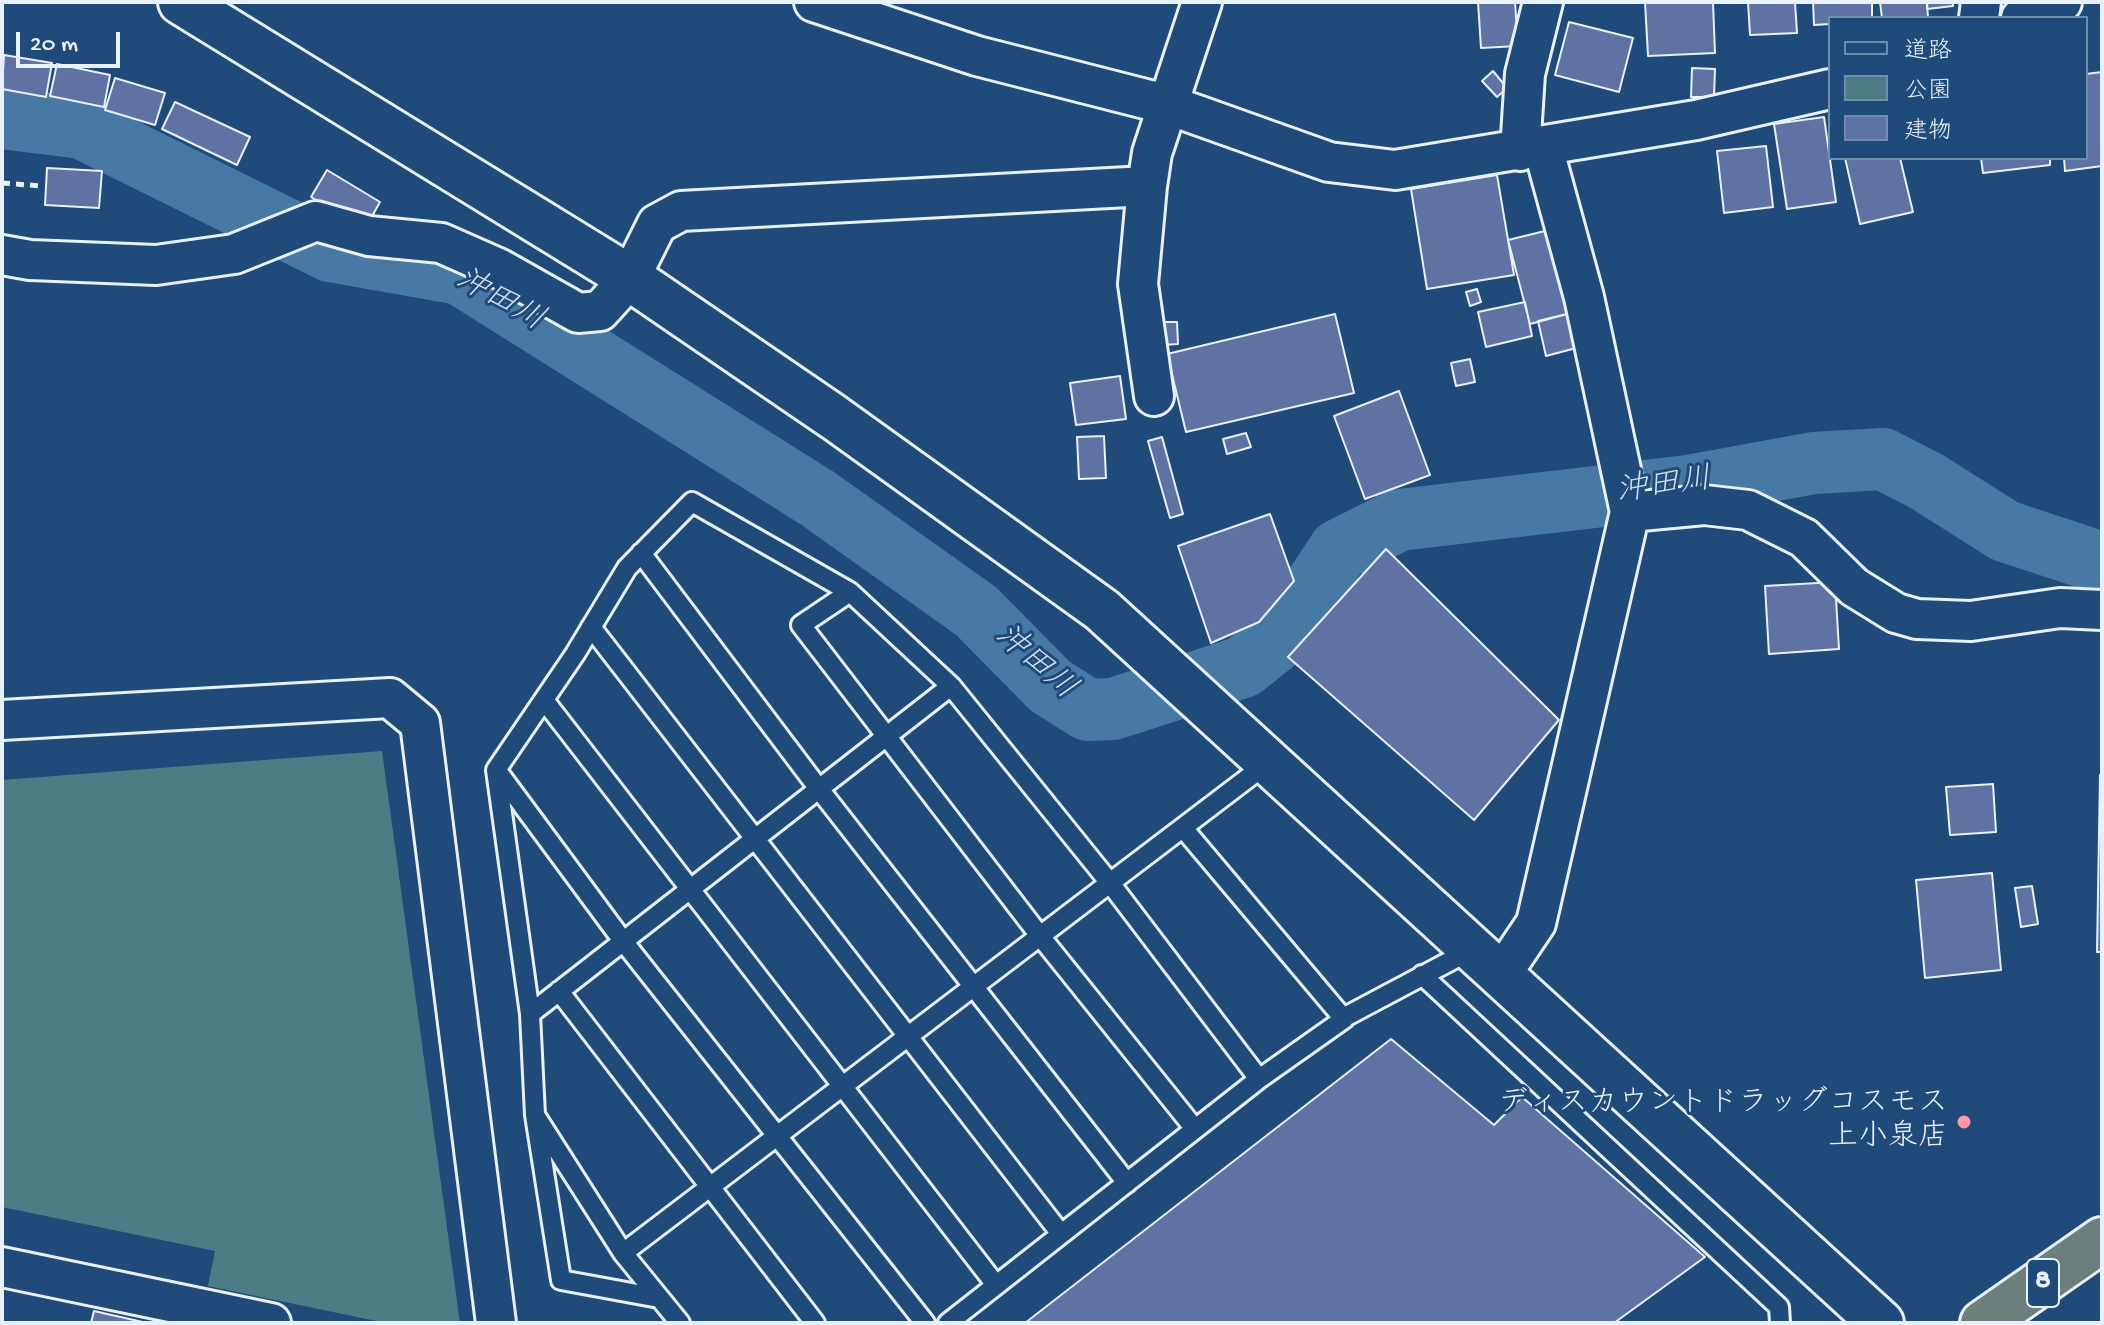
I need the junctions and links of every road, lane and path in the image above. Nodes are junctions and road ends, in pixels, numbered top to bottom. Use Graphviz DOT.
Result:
graph roads {
  1 [pos="181,2"];
  2 [pos="814,2"];
  3 [pos="1202,2"];
  4 [pos="1543,2"];
  5 [pos="2062,2"];
  6 [pos="2026,16"];
  7 [pos="1828,89"];
  8 [pos="1169,105"];
  9 [pos="1532,149"];
  10 [pos="2,183"];
  11 [pos="42,186"];
  12 [pos="1147,186"];
  13 [pos="2,255"];
  14 [pos="630,278"];
  15 [pos="1154,396"];
  16 [pos="1630,512"];
  17 [pos="641,553"];
  18 [pos="850,592"];
  19 [pos="2102,610"];
  20 [pos="591,627"];
  21 [pos="951,686"];
  22 [pos="544,700"];
  23 [pos="2,720"];
  24 [pos="888,735"];
  25 [pos="1269,762"];
  26 [pos="496,770"];
  27 [pos="819,789"];
  28 [pos="1183,828"];
  29 [pos="757,837"];
  30 [pos="1110,883"];
  31 [pos="691,888"];
  32 [pos="1040,936"];
  33 [pos="623,941"];
  34 [pos="1486,962"];
  35 [pos="1422,975"];
  36 [pos="972,987"];
  37 [pos="559,991"];
  38 [pos="530,1014"];
  39 [pos="1343,1018"];
  40 [pos="909,1035"];
  41 [pos="1259,1079"];
  42 [pos="841,1087"];
  43 [pos="535,1115"];
  44 [pos="1195,1129"];
  45 [pos="776,1137"];
  46 [pos="1127,1183"];
  47 [pos="708,1187"];
  48 [pos="1061,1234"];
  49 [pos="2102,1240"];
  50 [pos="623,1253"];
  51 [pos="2,1267"];
  52 [pos="996,1285"];
  53 [pos="659,1298"];
  54 [pos="271,1323"];
  55 [pos="496,1323"];
  56 [pos="680,1323"];
  57 [pos="815,1323"];
  58 [pos="925,1323"];
  59 [pos="948,1323"];
  60 [pos="1780,1323"];
  61 [pos="1881,1323"];
  62 [pos="1983,1323"];
  1 -- 14 [label="street"];
  2 -- 8 [label="street"];
  3 -- 8 [label="street"];
  4 -- 9 [label="street"];
  5 -- 6 [label="street"];
  7 -- 9 [label="street"];
  8 -- 9 [label="street"];
  8 -- 12 [label="street"];
  9 -- 16 [label="street"];
  10 -- 11 [label="path"];
  12 -- 14 [label="street"];
  12 -- 15 [label="street"];
  13 -- 14 [label="street"];
  14 -- 25 [label="street"];
  16 -- 19 [label="street"];
  16 -- 34 [label="street"];
  17 -- 18 [label="lane"];
  17 -- 20 [label="lane"];
  17 -- 27 [label="lane"];
  18 -- 21 [label="lane"];
  18 -- 24 [label="lane"];
  20 -- 22 [label="lane"];
  20 -- 29 [label="lane"];
  21 -- 24 [label="lane"];
  21 -- 30 [label="lane"];
  22 -- 26 [label="lane"];
  22 -- 31 [label="lane"];
  23 -- 55 [label="street"];
  24 -- 27 [label="lane"];
  24 -- 32 [label="lane"];
  25 -- 28 [label="lane"];
  25 -- 34 [label="street"];
  26 -- 33 [label="lane"];
  26 -- 38 [label="lane"];
  27 -- 29 [label="lane"];
  27 -- 36 [label="lane"];
  28 -- 30 [label="lane"];
  28 -- 39 [label="lane"];
  29 -- 31 [label="lane"];
  29 -- 40 [label="lane"];
  30 -- 32 [label="lane"];
  30 -- 41 [label="lane"];
  31 -- 33 [label="lane"];
  31 -- 42 [label="lane"];
  32 -- 36 [label="lane"];
  32 -- 44 [label="lane"];
  33 -- 37 [label="lane"];
  33 -- 45 [label="lane"];
  34 -- 35 [label="lane"];
  34 -- 61 [label="street"];
  35 -- 39 [label="lane"];
  35 -- 60 [label="lane"];
  36 -- 40 [label="lane"];
  36 -- 46 [label="lane"];
  37 -- 38 [label="lane"];
  37 -- 47 [label="lane"];
  38 -- 43 [label="lane"];
  39 -- 41 [label="lane"];
  40 -- 42 [label="lane"];
  40 -- 48 [label="lane"];
  41 -- 44 [label="lane"];
  42 -- 45 [label="lane"];
  42 -- 52 [label="lane"];
  43 -- 50 [label="lane"];
  43 -- 53 [label="lane"];
  44 -- 46 [label="lane"];
  45 -- 47 [label="lane"];
  45 -- 58 [label="lane"];
  46 -- 48 [label="lane"];
  47 -- 50 [label="lane"];
  47 -- 57 [label="lane"];
  48 -- 52 [label="lane"];
  49 -- 62 [label="highway, 8"];
  50 -- 53 [label="lane"];
  51 -- 54 [label="street"];
  52 -- 59 [label="lane"];
  53 -- 56 [label="lane"];
}
